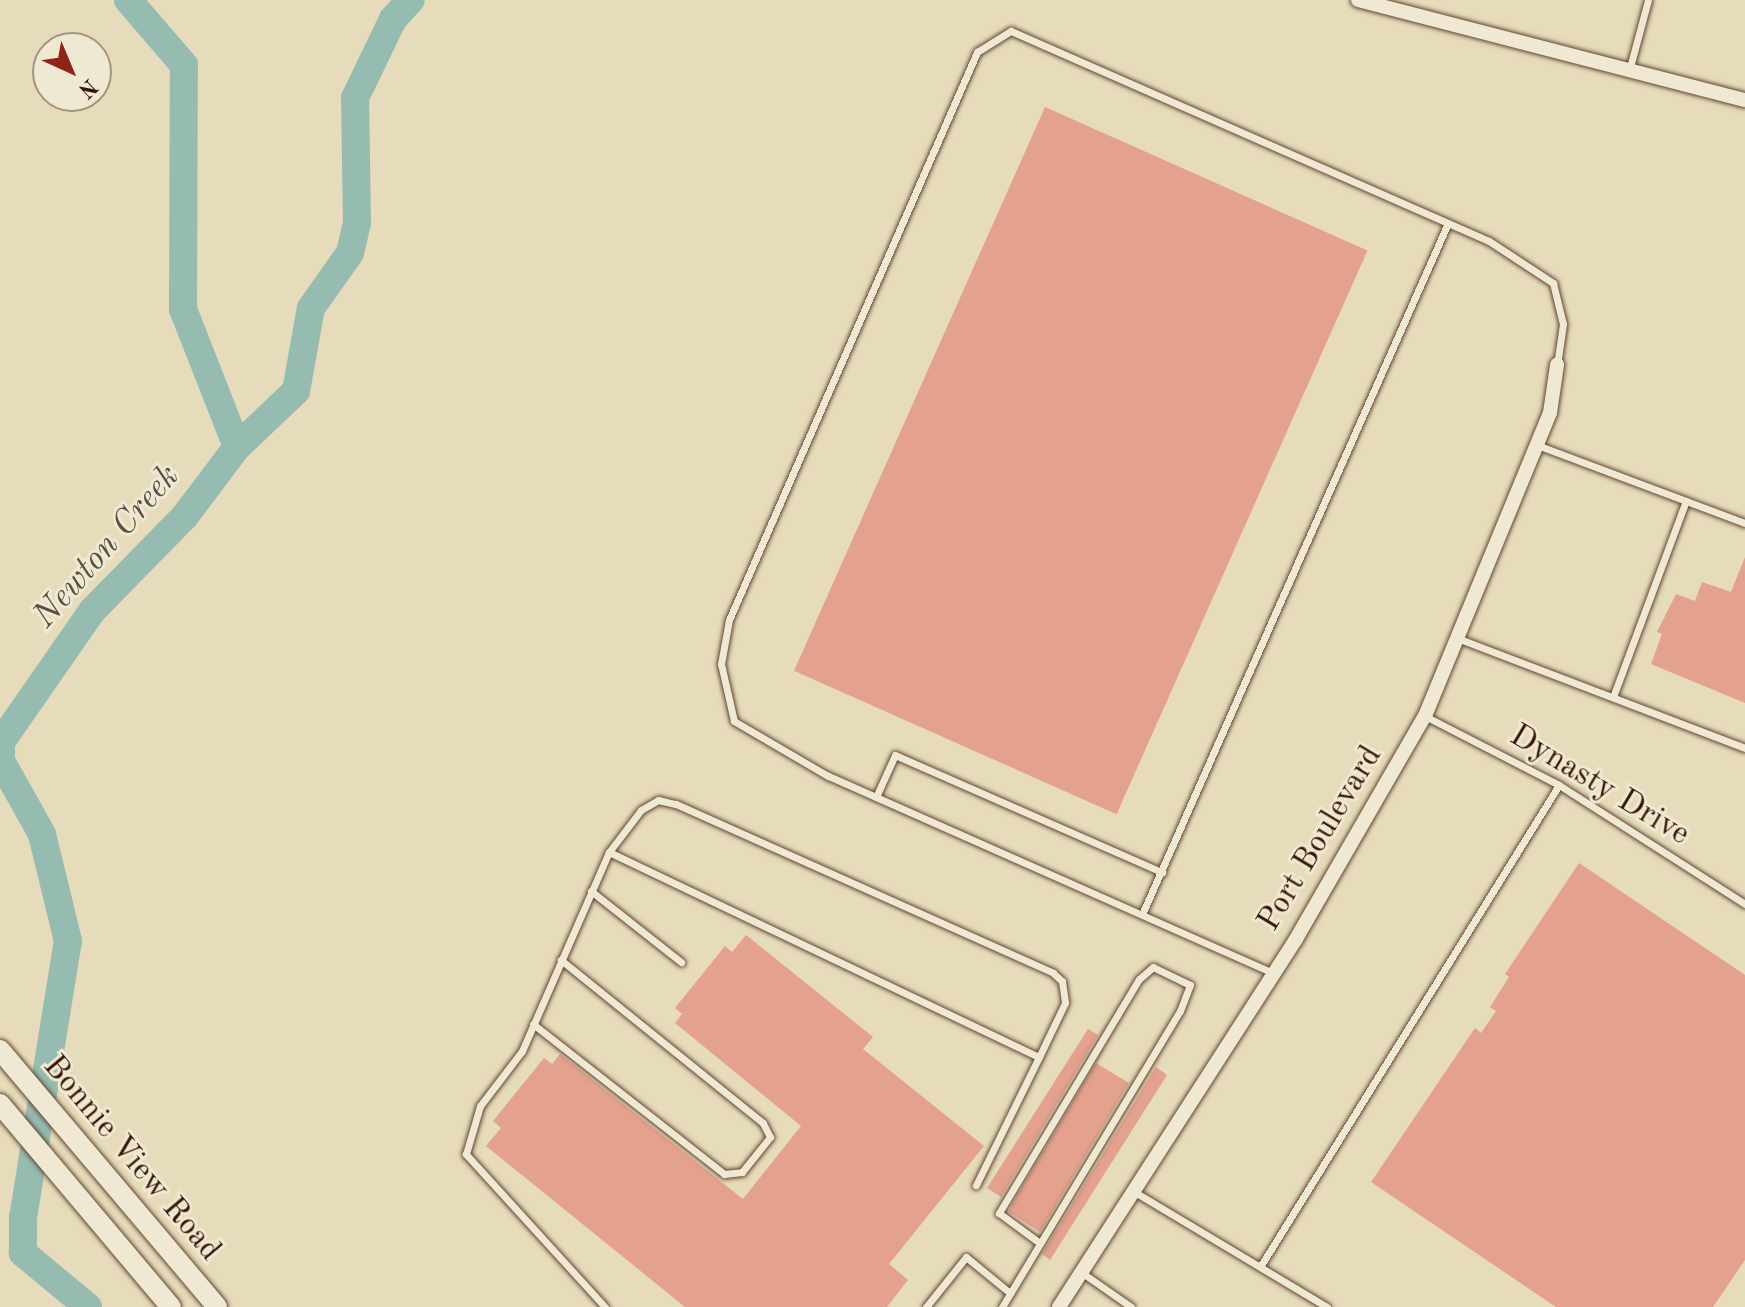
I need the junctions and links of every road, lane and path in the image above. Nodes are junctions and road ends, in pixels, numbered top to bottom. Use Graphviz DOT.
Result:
graph roads {
  1 [pos="1358,0"];
  2 [pos="1648,0"];
  3 [pos="1629,71"];
  4 [pos="1745,100"];
  5 [pos="1448,223"];
  6 [pos="1557,365"];
  7 [pos="1537,444"];
  8 [pos="1686,501"];
  9 [pos="1745,523"];
  10 [pos="1457,638"];
  11 [pos="1613,697"];
  12 [pos="1425,716"];
  13 [pos="1745,748"];
  14 [pos="1559,785"];
  15 [pos="876,797"];
  16 [pos="609,852"];
  17 [pos="1162,872"];
  18 [pos="591,891"];
  19 [pos="1745,904"];
  20 [pos="1143,912"];
  21 [pos="561,960"];
  22 [pos="681,962"];
  23 [pos="1273,973"];
  24 [pos="533,1024"];
  25 [pos="0,1050"];
  26 [pos="1039,1057"];
  27 [pos="0,1104"];
  28 [pos="976,1185"];
  29 [pos="1132,1190"];
  30 [pos="1037,1241"];
  31 [pos="1260,1267"];
  32 [pos="1081,1272"];
  33 [pos="1010,1293"];
  34 [pos="171,1307"];
  35 [pos="217,1307"];
  36 [pos="605,1307"];
  37 [pos="926,1307"];
  38 [pos="1002,1307"];
  39 [pos="1059,1307"];
  40 [pos="1131,1307"];
  41 [pos="1327,1307"];
  1 -- 3 [label="street"];
  2 -- 3 [label="lane"];
  3 -- 4 [label="street"];
  5 -- 6 [label="lane"];
  5 -- 15 [label="lane"];
  5 -- 17 [label="lane"];
  6 -- 7 [label="street, Port Boulevard"];
  7 -- 8 [label="lane"];
  7 -- 10 [label="street, Port Boulevard"];
  8 -- 9 [label="lane"];
  8 -- 11 [label="lane"];
  10 -- 11 [label="lane"];
  10 -- 12 [label="street, Port Boulevard"];
  11 -- 13 [label="lane"];
  12 -- 14 [label="lane, Dynasty Drive"];
  12 -- 23 [label="street, Port Boulevard"];
  14 -- 19 [label="lane, Dynasty Drive"];
  14 -- 31 [label="lane"];
  15 -- 17 [label="lane"];
  15 -- 20 [label="lane"];
  16 -- 18 [label="lane"];
  16 -- 26 [label="lane"];
  16 -- 26 [label="lane"];
  17 -- 20 [label="lane"];
  18 -- 21 [label="lane"];
  18 -- 22 [label="lane"];
  20 -- 23 [label="lane"];
  21 -- 24 [label="lane"];
  21 -- 24 [label="lane"];
  23 -- 29 [label="street, Port Boulevard"];
  24 -- 36 [label="lane"];
  25 -- 35 [label="main road, Bonnie View Road"];
  26 -- 28 [label="lane"];
  27 -- 34 [label="main road, Bonnie View Road"];
  29 -- 31 [label="lane"];
  29 -- 32 [label="street, Port Boulevard"];
  30 -- 30 [label="lane"];
  30 -- 33 [label="lane"];
  31 -- 41 [label="lane"];
  32 -- 39 [label="street, Port Boulevard"];
  32 -- 40 [label="lane"];
  33 -- 37 [label="lane"];
  33 -- 38 [label="lane"];
}
